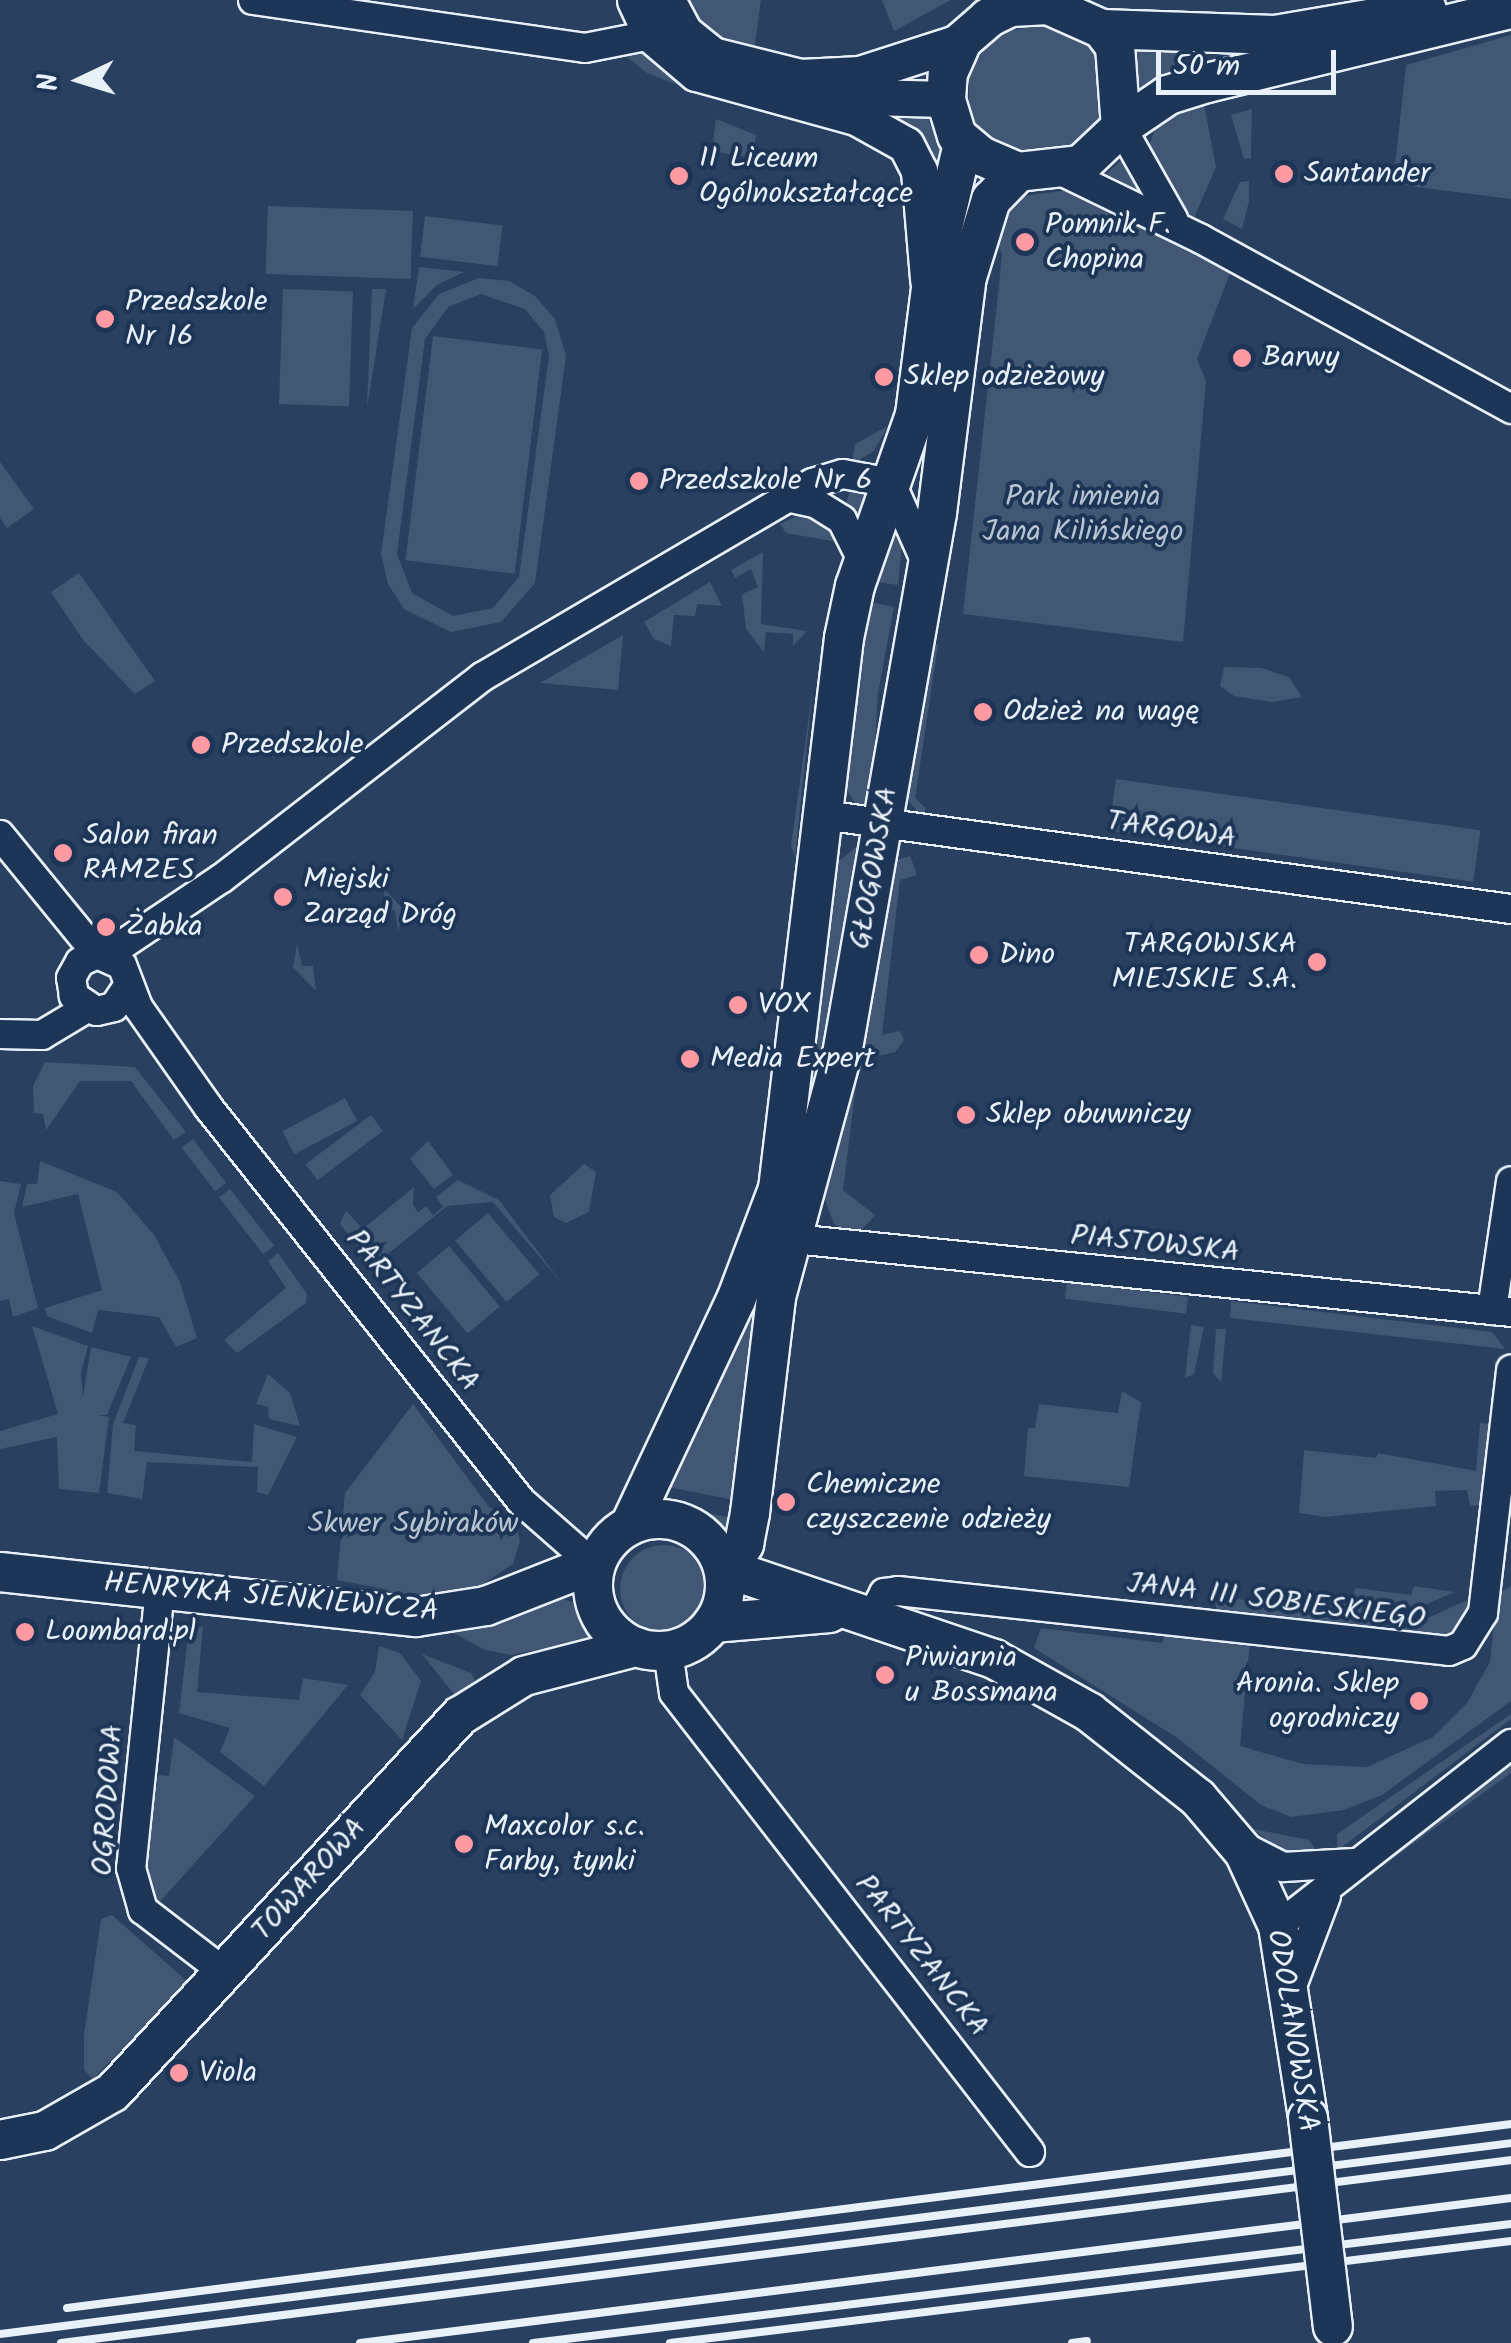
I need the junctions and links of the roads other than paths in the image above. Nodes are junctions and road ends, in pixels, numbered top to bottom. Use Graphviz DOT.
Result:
graph roads {
  1 [pos="253,0"];
  2 [pos="635,0"];
  3 [pos="1466,0"];
  4 [pos="1511,10"];
  5 [pos="662,14"];
  6 [pos="1102,29"];
  7 [pos="962,40"];
  8 [pos="792,96"];
  9 [pos="946,99"];
  10 [pos="1120,127"];
  11 [pos="963,144"];
  12 [pos="1061,171"];
  13 [pos="1018,172"];
  14 [pos="1180,228"];
  15 [pos="929,290"];
  16 [pos="1511,408"];
  17 [pos="891,484"];
  18 [pos="790,498"];
  19 [pos="863,562"];
  20 [pos="928,567"];
  21 [pos="823,814"];
  22 [pos="882,824"];
  23 [pos="0,834"];
  24 [pos="1511,909"];
  25 [pos="106,968"];
  26 [pos="97,1009"];
  27 [pos="0,1034"];
  28 [pos="193,1086"];
  29 [pos="1511,1181"];
  30 [pos="794,1239"];
  31 [pos="1501,1311"];
  32 [pos="1511,1370"];
  33 [pos="630,1525"];
  34 [pos="593,1564"];
  35 [pos="728,1569"];
  36 [pos="0,1572"];
  37 [pos="160,1589"];
  38 [pos="883,1617"];
  39 [pos="713,1623"];
  40 [pos="652,1649"];
  41 [pos="1511,1744"];
  42 [pos="1237,1844"];
  43 [pos="1360,1862"];
  44 [pos="1334,1882"];
  45 [pos="1278,1926"];
  46 [pos="225,1973"];
  47 [pos="1291,1992"];
  48 [pos="0,2140"];
  49 [pos="1030,2152"];
  50 [pos="1334,2335"];
  1 -- 5 [label="street"];
  2 -- 5 [label="street"];
  3 -- 6 [label="main road"];
  4 -- 10 [label="main road"];
  5 -- 7 [label="street"];
  5 -- 8 [label="street"];
  6 -- 7 [label="main road"];
  6 -- 10 [label="main road"];
  7 -- 9 [label="main road"];
  8 -- 9 [label="street"];
  8 -- 15 [label="street"];
  9 -- 11 [label="main road"];
  10 -- 12 [label="main road"];
  10 -- 14 [label="street"];
  11 -- 13 [label="main road"];
  11 -- 15 [label="main road, GŁOGOWSKA"];
  12 -- 13 [label="main road"];
  12 -- 14 [label="street"];
  13 -- 20 [label="main road, GŁOGOWSKA"];
  14 -- 16 [label="street"];
  15 -- 17 [label="main road, GŁOGOWSKA"];
  17 -- 18 [label="street"];
  17 -- 19 [label="main road, GŁOGOWSKA"];
  17 -- 20 [label="street"];
  18 -- 19 [label="street"];
  18 -- 25 [label="street"];
  19 -- 21 [label="main road, GŁOGOWSKA"];
  20 -- 22 [label="main road, GŁOGOWSKA"];
  21 -- 22 [label="street, TARGOWA"];
  21 -- 33 [label="main road, GŁOGOWSKA"];
  22 -- 24 [label="street, TARGOWA"];
  22 -- 30 [label="main road, GŁOGOWSKA"];
  23 -- 25 [label="street, PARTYZANCKA"];
  25 -- 26 [label="street"];
  25 -- 26 [label="street"];
  25 -- 28 [label="street, PARTYZANCKA"];
  26 -- 27 [label="street"];
  26 -- 28 [label="street, PARTYZANCKA"];
  28 -- 34 [label="street, PARTYZANCKA"];
  29 -- 31 [label="street"];
  30 -- 31 [label="street, PIASTOWSKA"];
  30 -- 35 [label="main road, GŁOGOWSKA"];
  32 -- 38 [label="street, JANA III SOBIESKIEGO"];
  33 -- 34 [label="main road"];
  33 -- 35 [label="main road"];
  34 -- 37 [label="main road, HENRYKA SIENKIEWICZA"];
  34 -- 40 [label="main road"];
  35 -- 38 [label="main road, ODOLANOWSKA"];
  35 -- 39 [label="main road"];
  36 -- 37 [label="main road, HENRYKA SIENKIEWICZA"];
  37 -- 46 [label="street, OGRODOWA"];
  38 -- 39 [label="main road, ODOLANOWSKA"];
  38 -- 42 [label="main road, ODOLANOWSKA"];
  39 -- 40 [label="main road"];
  40 -- 46 [label="main road, TOWAROWA"];
  40 -- 49 [label="street, PARTYZANCKA"];
  41 -- 43 [label="street"];
  42 -- 43 [label="street"];
  42 -- 45 [label="main road, ODOLANOWSKA"];
  43 -- 44 [label="street"];
  44 -- 45 [label="street"];
  44 -- 47 [label="street"];
  45 -- 47 [label="main road, ODOLANOWSKA"];
  46 -- 48 [label="main road, TOWAROWA"];
  47 -- 50 [label="main road, ODOLANOWSKA, bridge"];
}
